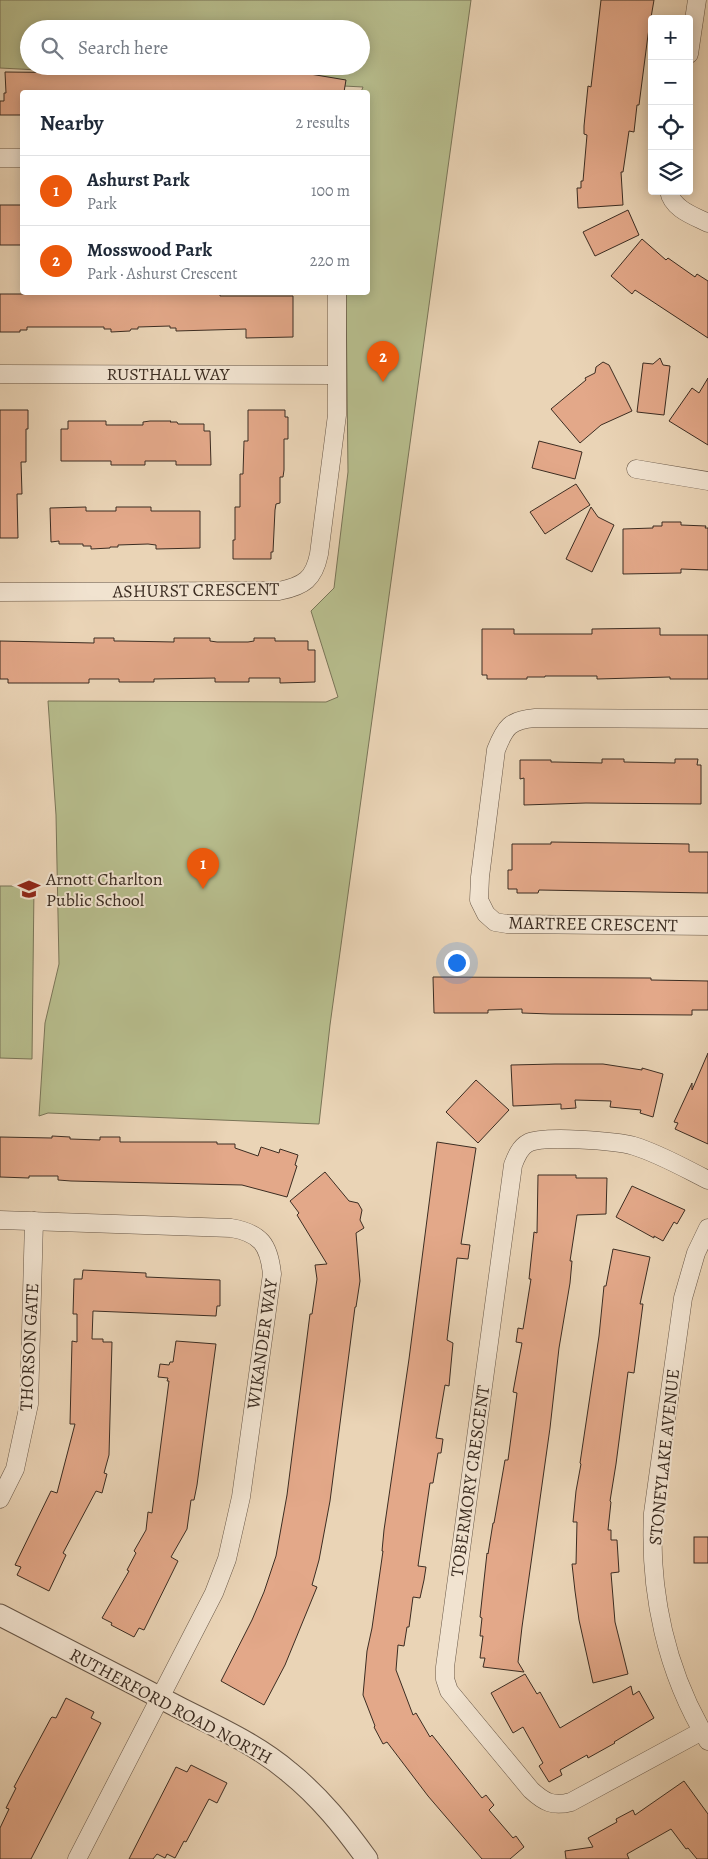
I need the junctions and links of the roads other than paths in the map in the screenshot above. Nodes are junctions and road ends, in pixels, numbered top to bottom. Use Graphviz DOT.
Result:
graph roads {
  1 [pos="698,0"];
  2 [pos="693,30"];
  3 [pos="0,158"];
  4 [pos="20,158"];
  5 [pos="670,195"];
  6 [pos="708,223"];
  7 [pos="337,295"];
  8 [pos="0,374"];
  9 [pos="336,374"];
  10 [pos="636,469"];
  11 [pos="708,481"];
  12 [pos="0,592"];
  13 [pos="708,719"];
  14 [pos="708,926"];
  15 [pos="708,1180"];
  16 [pos="0,1220"];
  17 [pos="34,1222"];
  18 [pos="708,1228"];
  19 [pos="0,1498"];
  20 [pos="0,1616"];
  21 [pos="161,1698"];
  22 [pos="705,1736"];
  23 [pos="77,1859"];
  24 [pos="367,1859"];
  1 -- 2 [label="street"];
  3 -- 4 [label="street"];
  5 -- 6 [label="street"];
  7 -- 9 [label="street, ASHURST CRESCENT"];
  8 -- 9 [label="street, RUSTHALL WAY"];
  9 -- 12 [label="street, ASHURST CRESCENT"];
  10 -- 11 [label="street"];
  13 -- 14 [label="street, MARTREE CRESCENT"];
  15 -- 22 [label="street, TOBERMORY CRESCENT"];
  16 -- 17 [label="street, WIKANDER WAY"];
  17 -- 19 [label="street, THORSON GATE"];
  17 -- 21 [label="street, WIKANDER WAY"];
  18 -- 22 [label="street, STONEYLAKE AVENUE"];
  20 -- 21 [label="street, RUTHERFORD ROAD NORTH"];
  21 -- 23 [label="street, WIKANDER WAY"];
  21 -- 24 [label="street, RUTHERFORD ROAD NORTH"];
}
